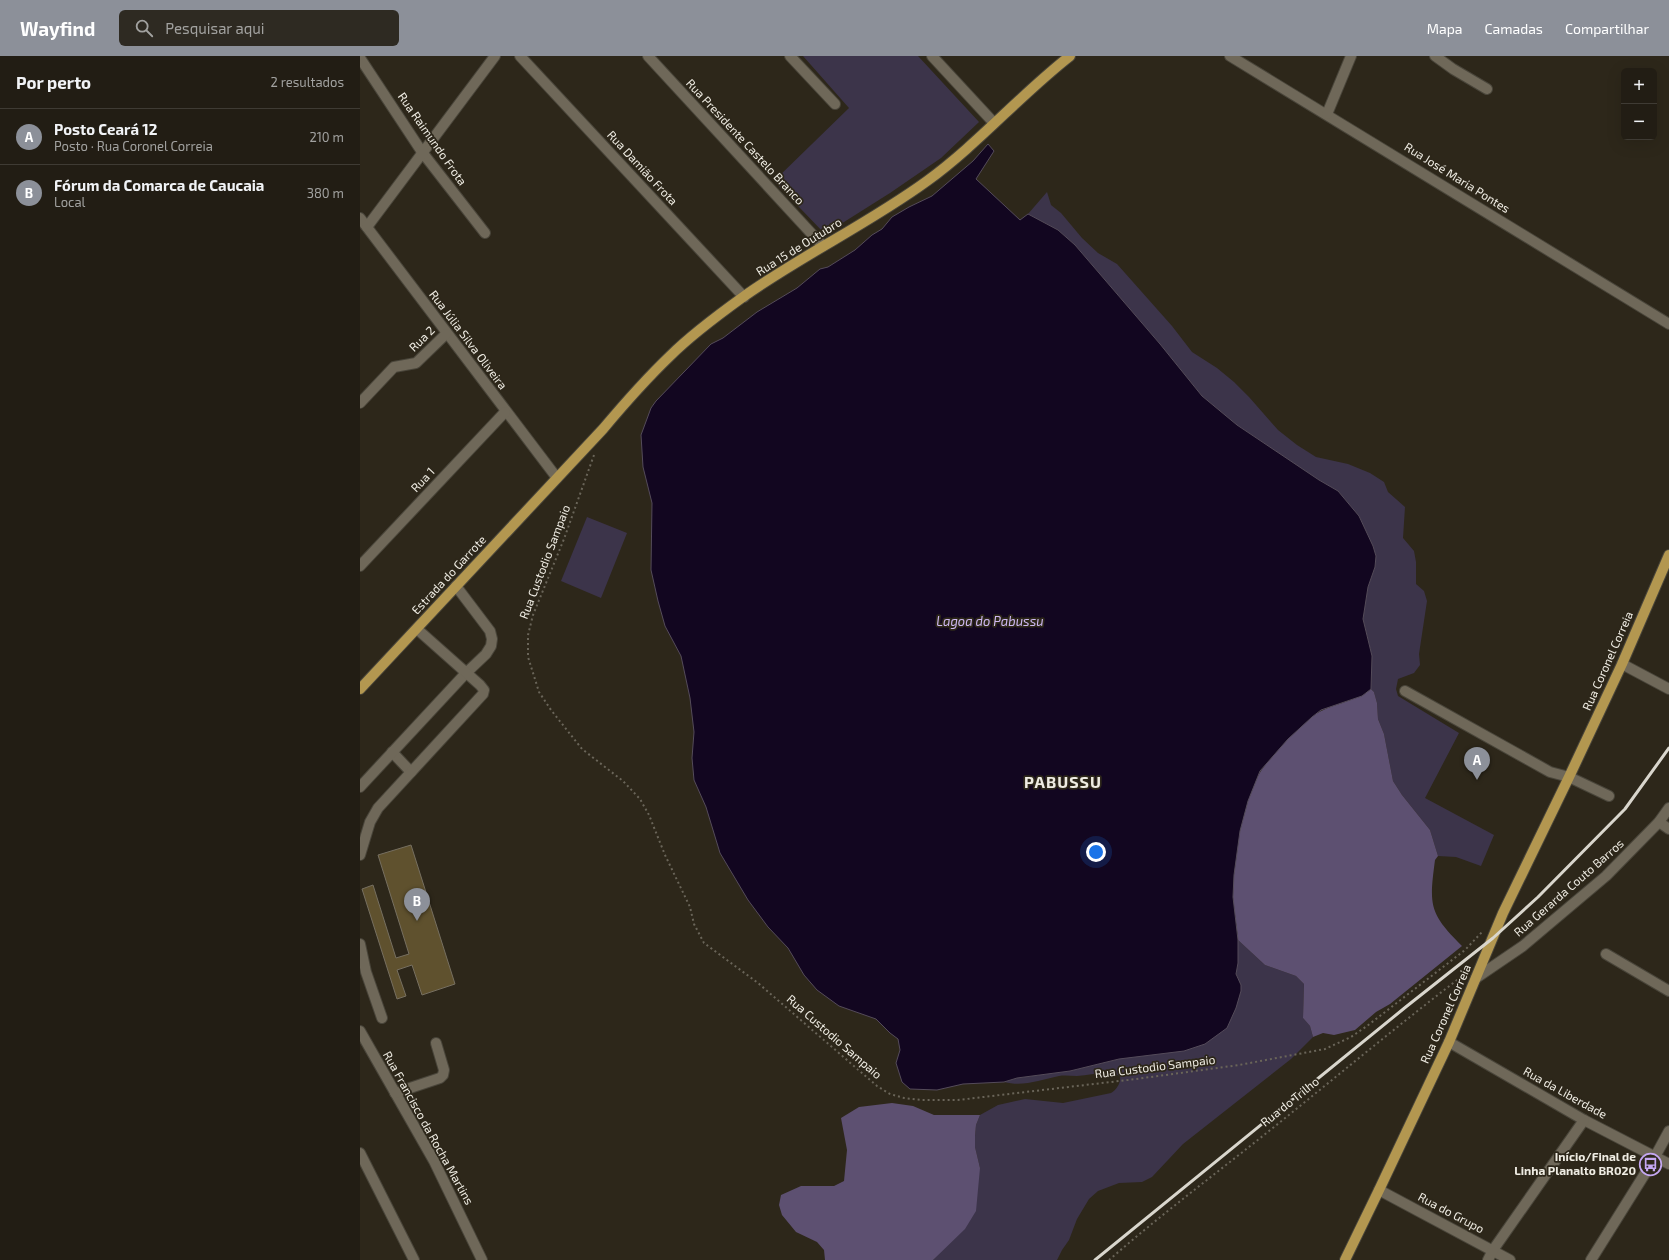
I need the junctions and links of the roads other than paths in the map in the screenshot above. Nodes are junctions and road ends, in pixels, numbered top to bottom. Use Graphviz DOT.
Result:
graph roads {
  1 [pos="495,56"];
  2 [pos="520,56"];
  3 [pos="648,56"];
  4 [pos="790,56"];
  5 [pos="932,56"];
  6 [pos="1230,56"];
  7 [pos="1351,56"];
  8 [pos="1435,56"];
  9 [pos="1067,57"];
  10 [pos="360,58"];
  11 [pos="1487,89"];
  12 [pos="835,104"];
  13 [pos="1326,114"];
  14 [pos="994,123"];
  15 [pos="422,152"];
  16 [pos="360,218"];
  17 [pos="367,227"];
  18 [pos="485,233"];
  19 [pos="823,246"];
  20 [pos="744,297"];
  21 [pos="1669,324"];
  22 [pos="446,334"];
  23 [pos="360,404"];
  24 [pos="505,412"];
  25 [pos="557,478"];
  26 [pos="1669,555"];
  27 [pos="360,566"];
  28 [pos="456,586"];
  29 [pos="417,629"];
  30 [pos="1622,664"];
  31 [pos="466,673"];
  32 [pos="360,689"];
  33 [pos="1669,689"];
  34 [pos="1405,691"];
  35 [pos="392,752"];
  36 [pos="410,772"];
  37 [pos="1569,777"];
  38 [pos="360,787"];
  39 [pos="1609,796"];
  40 [pos="1669,808"];
  41 [pos="1659,822"];
  42 [pos="1669,829"];
  43 [pos="360,855"];
  44 [pos="360,944"];
  45 [pos="1606,954"];
  46 [pos="1476,978"];
  47 [pos="1669,991"];
  48 [pos="382,1018"];
  49 [pos="360,1031"];
  50 [pos="1449,1042"];
  51 [pos="436,1043"];
  52 [pos="395,1093"];
  53 [pos="1584,1120"];
  54 [pos="1669,1131"];
  55 [pos="360,1153"];
  56 [pos="1655,1156"];
  57 [pos="1669,1164"];
  58 [pos="1380,1190"];
  59 [pos="1493,1250"];
  60 [pos="414,1260"];
  61 [pos="482,1260"];
  62 [pos="1345,1260"];
  63 [pos="1488,1260"];
  64 [pos="1510,1260"];
  65 [pos="1591,1260"];
  1 -- 15 [label="street"];
  2 -- 20 [label="street, Rua Damião Frota"];
  3 -- 19 [label="street, Rua Presidente Castelo Branco"];
  4 -- 12 [label="street"];
  5 -- 14 [label="street"];
  6 -- 13 [label="street, Rua José Maria Pontes"];
  7 -- 13 [label="street"];
  8 -- 11 [label="street"];
  9 -- 14 [label="main road, Rua 15 de Outubro"];
  10 -- 15 [label="street, Rua Raimundo Frota"];
  13 -- 21 [label="street, Rua José Maria Pontes"];
  14 -- 19 [label="main road, Rua 15 de Outubro"];
  15 -- 17 [label="street"];
  15 -- 18 [label="street, Rua Raimundo Frota"];
  16 -- 17 [label="street, Rua Júlia Silva Oliveira"];
  17 -- 22 [label="street, Rua Júlia Silva Oliveira"];
  19 -- 20 [label="main road, Rua 15 de Outubro"];
  20 -- 25 [label="main road, Rua 15 de Outubro"];
  22 -- 23 [label="street, Rua 2"];
  22 -- 24 [label="street, Rua Júlia Silva Oliveira"];
  24 -- 25 [label="street, Rua Júlia Silva Oliveira"];
  24 -- 27 [label="street, Rua 1"];
  25 -- 28 [label="main road, Estrada do Garrote"];
  26 -- 30 [label="main road, Rua Coronel Correia"];
  28 -- 29 [label="main road, Estrada do Garrote"];
  28 -- 31 [label="street"];
  29 -- 31 [label="street"];
  29 -- 32 [label="main road, Estrada do Garrote"];
  30 -- 33 [label="street"];
  30 -- 37 [label="main road, Rua Coronel Correia"];
  31 -- 35 [label="street"];
  31 -- 36 [label="street"];
  34 -- 37 [label="street"];
  35 -- 36 [label="street"];
  35 -- 38 [label="street"];
  36 -- 43 [label="street"];
  37 -- 39 [label="street"];
  37 -- 46 [label="main road, Rua Coronel Correia"];
  40 -- 41 [label="street, Rua Gerarda Couto Barros"];
  41 -- 42 [label="street"];
  41 -- 46 [label="street, Rua Gerarda Couto Barros"];
  44 -- 48 [label="street"];
  45 -- 47 [label="street"];
  46 -- 50 [label="main road, Rua Coronel Correia"];
  49 -- 52 [label="street, Rua Francisco da Rocha Martins"];
  50 -- 53 [label="street, Rua da Liberdade"];
  50 -- 58 [label="main road, Rua Coronel Correia"];
  51 -- 52 [label="street"];
  52 -- 61 [label="street, Rua Francisco da Rocha Martins"];
  53 -- 56 [label="street, Rua da Liberdade"];
  53 -- 59 [label="street"];
  54 -- 56 [label="street"];
  55 -- 60 [label="street"];
  56 -- 57 [label="street, Rua da Liberdade"];
  56 -- 65 [label="street"];
  58 -- 59 [label="street, Rua do Grupo"];
  58 -- 62 [label="main road, Rua Coronel Correia"];
  59 -- 63 [label="street"];
  59 -- 64 [label="street, Rua do Grupo"];
}
